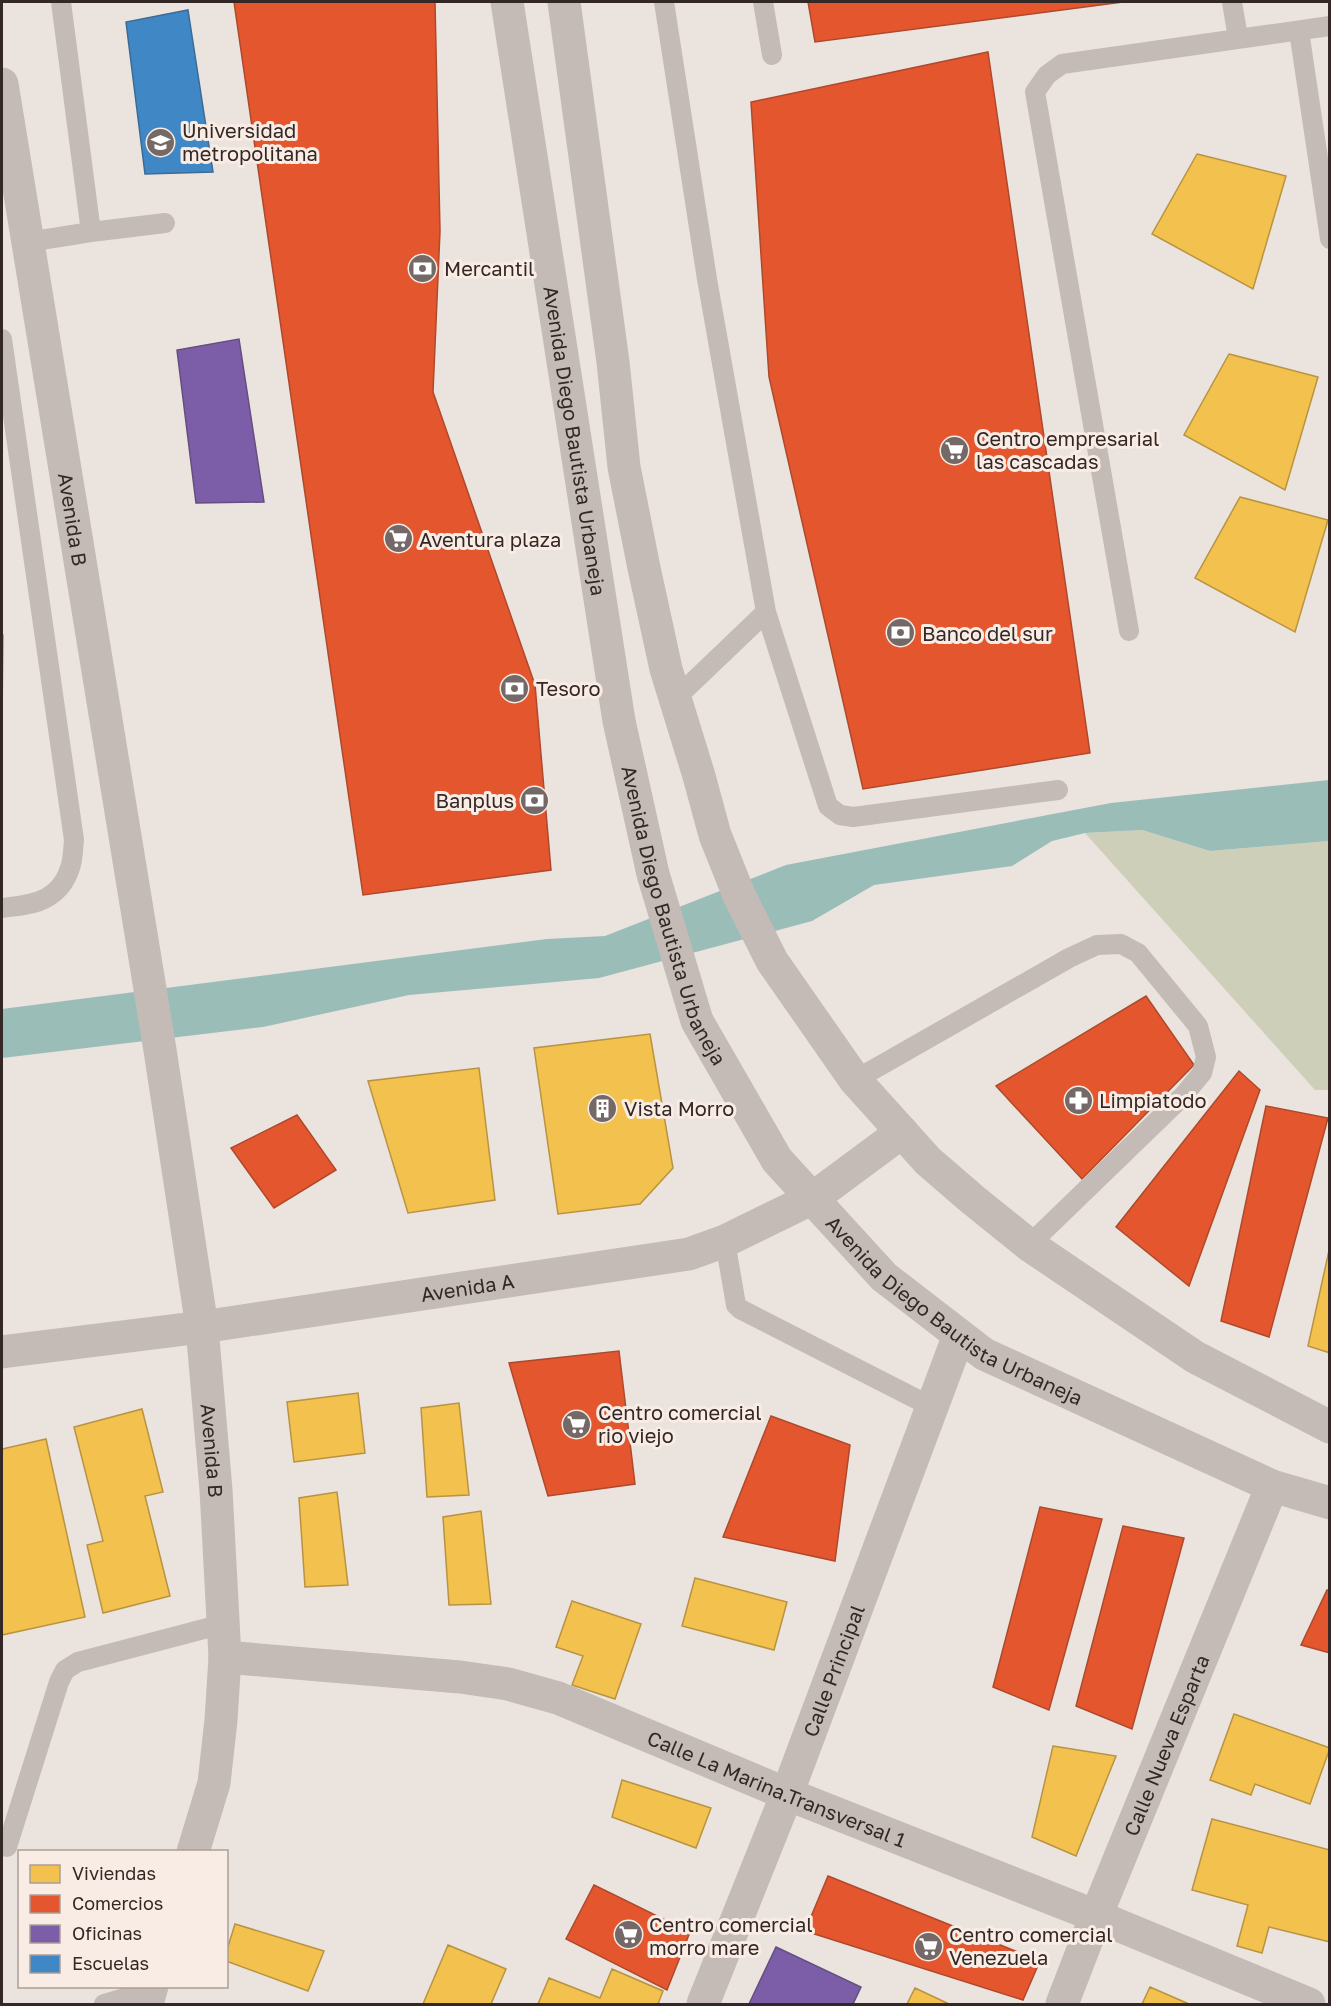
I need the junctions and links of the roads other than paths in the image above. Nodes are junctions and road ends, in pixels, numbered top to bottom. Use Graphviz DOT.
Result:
graph roads {
  1 [pos="61,2"];
  2 [pos="507,2"];
  3 [pos="564,2"];
  4 [pos="664,2"];
  5 [pos="763,2"];
  6 [pos="1232,2"];
  7 [pos="1329,26"];
  8 [pos="1299,31"];
  9 [pos="1238,38"];
  10 [pos="772,55"];
  11 [pos="2,84"];
  12 [pos="165,223"];
  13 [pos="91,231"];
  14 [pos="1329,238"];
  15 [pos="28,242"];
  16 [pos="2,339"];
  17 [pos="766,612"];
  18 [pos="1129,631"];
  19 [pos="675,699"];
  20 [pos="1058,790"];
  21 [pos="2,908"];
  22 [pos="855,1080"];
  23 [pos="902,1132"];
  24 [pos="813,1198"];
  25 [pos="725,1241"];
  26 [pos="1029,1245"];
  27 [pos="202,1327"];
  28 [pos="959,1335"];
  29 [pos="2,1352"];
  30 [pos="932,1407"];
  31 [pos="1329,1427"];
  32 [pos="1272,1486"];
  33 [pos="1329,1503"];
  34 [pos="223,1624"];
  35 [pos="225,1657"];
  36 [pos="787,1794"];
  37 [pos="7,1847"];
  38 [pos="193,1850"];
  39 [pos="1096,1916"];
  40 [pos="150,1994"];
  41 [pos="104,2004"];
  42 [pos="703,2004"];
  43 [pos="1062,2004"];
  44 [pos="1309,2004"];
  1 -- 13 [label="lane"];
  2 -- 24 [label="street, Avenida Diego Bautista Urbaneja"];
  3 -- 19 [label="street"];
  4 -- 17 [label="lane"];
  5 -- 10 [label="lane"];
  6 -- 9 [label="lane"];
  7 -- 8 [label="lane"];
  8 -- 9 [label="lane"];
  8 -- 14 [label="lane"];
  9 -- 18 [label="lane"];
  11 -- 15 [label="street, Avenida B"];
  12 -- 13 [label="lane"];
  13 -- 15 [label="lane"];
  15 -- 27 [label="street, Avenida B"];
  16 -- 21 [label="lane"];
  17 -- 19 [label="lane"];
  17 -- 20 [label="lane"];
  19 -- 22 [label="street"];
  22 -- 23 [label="street"];
  22 -- 26 [label="lane"];
  23 -- 24 [label="street, Avenida A"];
  23 -- 26 [label="street"];
  24 -- 25 [label="street, Avenida A"];
  24 -- 28 [label="street, Avenida Diego Bautista Urbaneja"];
  25 -- 27 [label="street, Avenida A"];
  25 -- 30 [label="lane"];
  26 -- 31 [label="street"];
  27 -- 29 [label="street, Avenida A"];
  27 -- 34 [label="street, Avenida B"];
  28 -- 30 [label="street, Calle Principal"];
  28 -- 32 [label="street, Avenida Diego Bautista Urbaneja"];
  30 -- 36 [label="street, Calle Principal"];
  32 -- 33 [label="street, Avenida Diego Bautista Urbaneja"];
  32 -- 39 [label="street, Calle Nueva Esparta"];
  34 -- 35 [label="street, Avenida B"];
  34 -- 37 [label="lane"];
  35 -- 36 [label="street, Calle La Marina.Transversal 1"];
  35 -- 38 [label="street, Avenida B"];
  36 -- 39 [label="street, Calle La Marina.Transversal 1"];
  36 -- 42 [label="street, Calle Principal"];
  39 -- 43 [label="street, Calle Nueva Esparta"];
  39 -- 44 [label="street, Calle La Marina.Transversal 1"];
  40 -- 41 [label="lane"];
}
